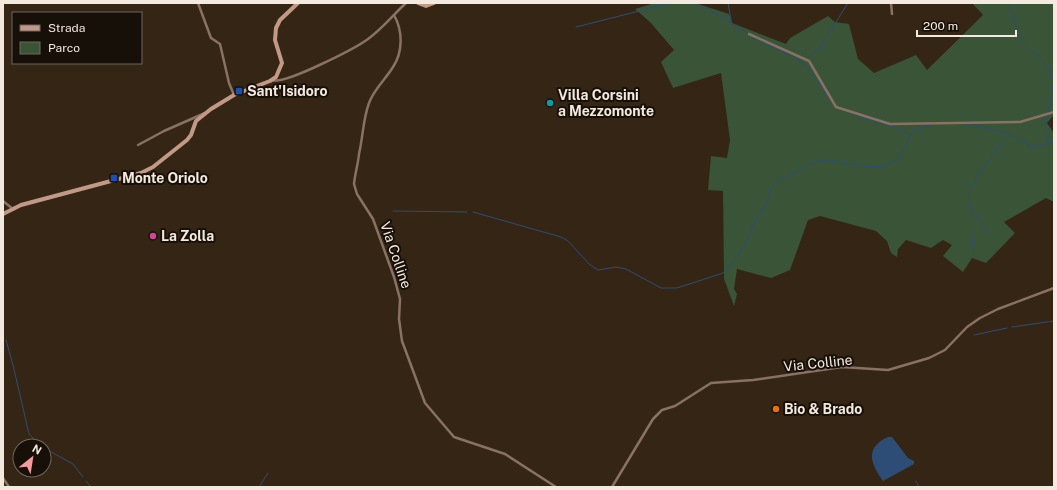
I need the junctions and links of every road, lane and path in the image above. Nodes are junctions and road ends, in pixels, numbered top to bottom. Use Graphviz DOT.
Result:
graph roads {
  1 [pos="198,3"];
  2 [pos="298,3"];
  3 [pos="406,3"];
  4 [pos="418,3"];
  5 [pos="434,3"];
  6 [pos="891,3"];
  7 [pos="892,14"];
  8 [pos="394,15"];
  9 [pos="748,34"];
  10 [pos="273,80"];
  11 [pos="234,95"];
  12 [pos="1054,112"];
  13 [pos="205,113"];
  14 [pos="138,145"];
  15 [pos="3,201"];
  16 [pos="13,209"];
  17 [pos="3,214"];
  18 [pos="1054,288"];
  19 [pos="3,478"];
  20 [pos="9,487"];
  21 [pos="556,487"];
  22 [pos="612,487"];
  1 -- 11 [label="street"];
  2 -- 10 [label="main road"];
  3 -- 8 [label="street"];
  4 -- 5 [label="main road"];
  6 -- 7 [label="street"];
  8 -- 10 [label="street"];
  8 -- 21 [label="street, Via Colline"];
  9 -- 12 [label="street"];
  10 -- 11 [label="main road"];
  11 -- 13 [label="main road"];
  13 -- 14 [label="street"];
  13 -- 16 [label="main road"];
  15 -- 16 [label="street"];
  16 -- 17 [label="main road"];
  18 -- 22 [label="street, Via Colline"];
  19 -- 20 [label="street"];
}
